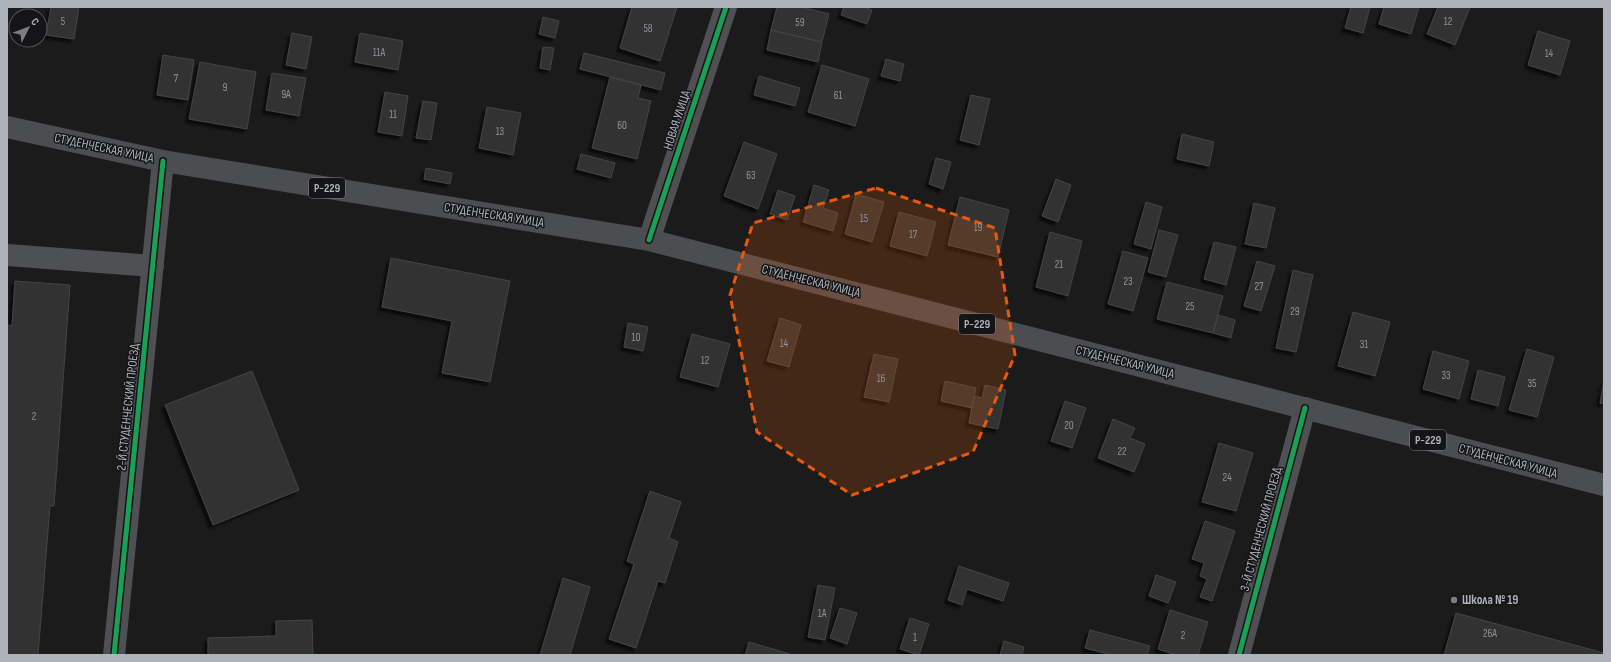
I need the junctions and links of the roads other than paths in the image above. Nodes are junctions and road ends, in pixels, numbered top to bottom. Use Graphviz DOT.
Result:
graph roads {
  1 [pos="726,7"];
  2 [pos="7,127"];
  3 [pos="163,161"];
  4 [pos="649,240"];
  5 [pos="7,255"];
  6 [pos="153,266"];
  7 [pos="1305,408"];
  8 [pos="1604,485"];
  9 [pos="114,655"];
  10 [pos="1239,655"];
  1 -- 4 [label="street, НОВАЯ УЛИЦА"];
  2 -- 3 [label="main road, СТУДЕНЧЕСКАЯ УЛИЦА / Р-229"];
  3 -- 4 [label="main road, СТУДЕНЧЕСКАЯ УЛИЦА / Р-229"];
  3 -- 6 [label="street, 2-Й СТУДЕНЧЕСКИЙ ПРОЕЗД"];
  4 -- 7 [label="main road, СТУДЕНЧЕСКАЯ УЛИЦА / Р-229"];
  5 -- 6 [label="street"];
  6 -- 9 [label="street, 2-Й СТУДЕНЧЕСКИЙ ПРОЕЗД"];
  7 -- 8 [label="main road, СТУДЕНЧЕСКАЯ УЛИЦА / Р-229"];
  7 -- 10 [label="street, 3-Й СТУДЕНЧЕСКИЙ ПРОЕЗД"];
}
